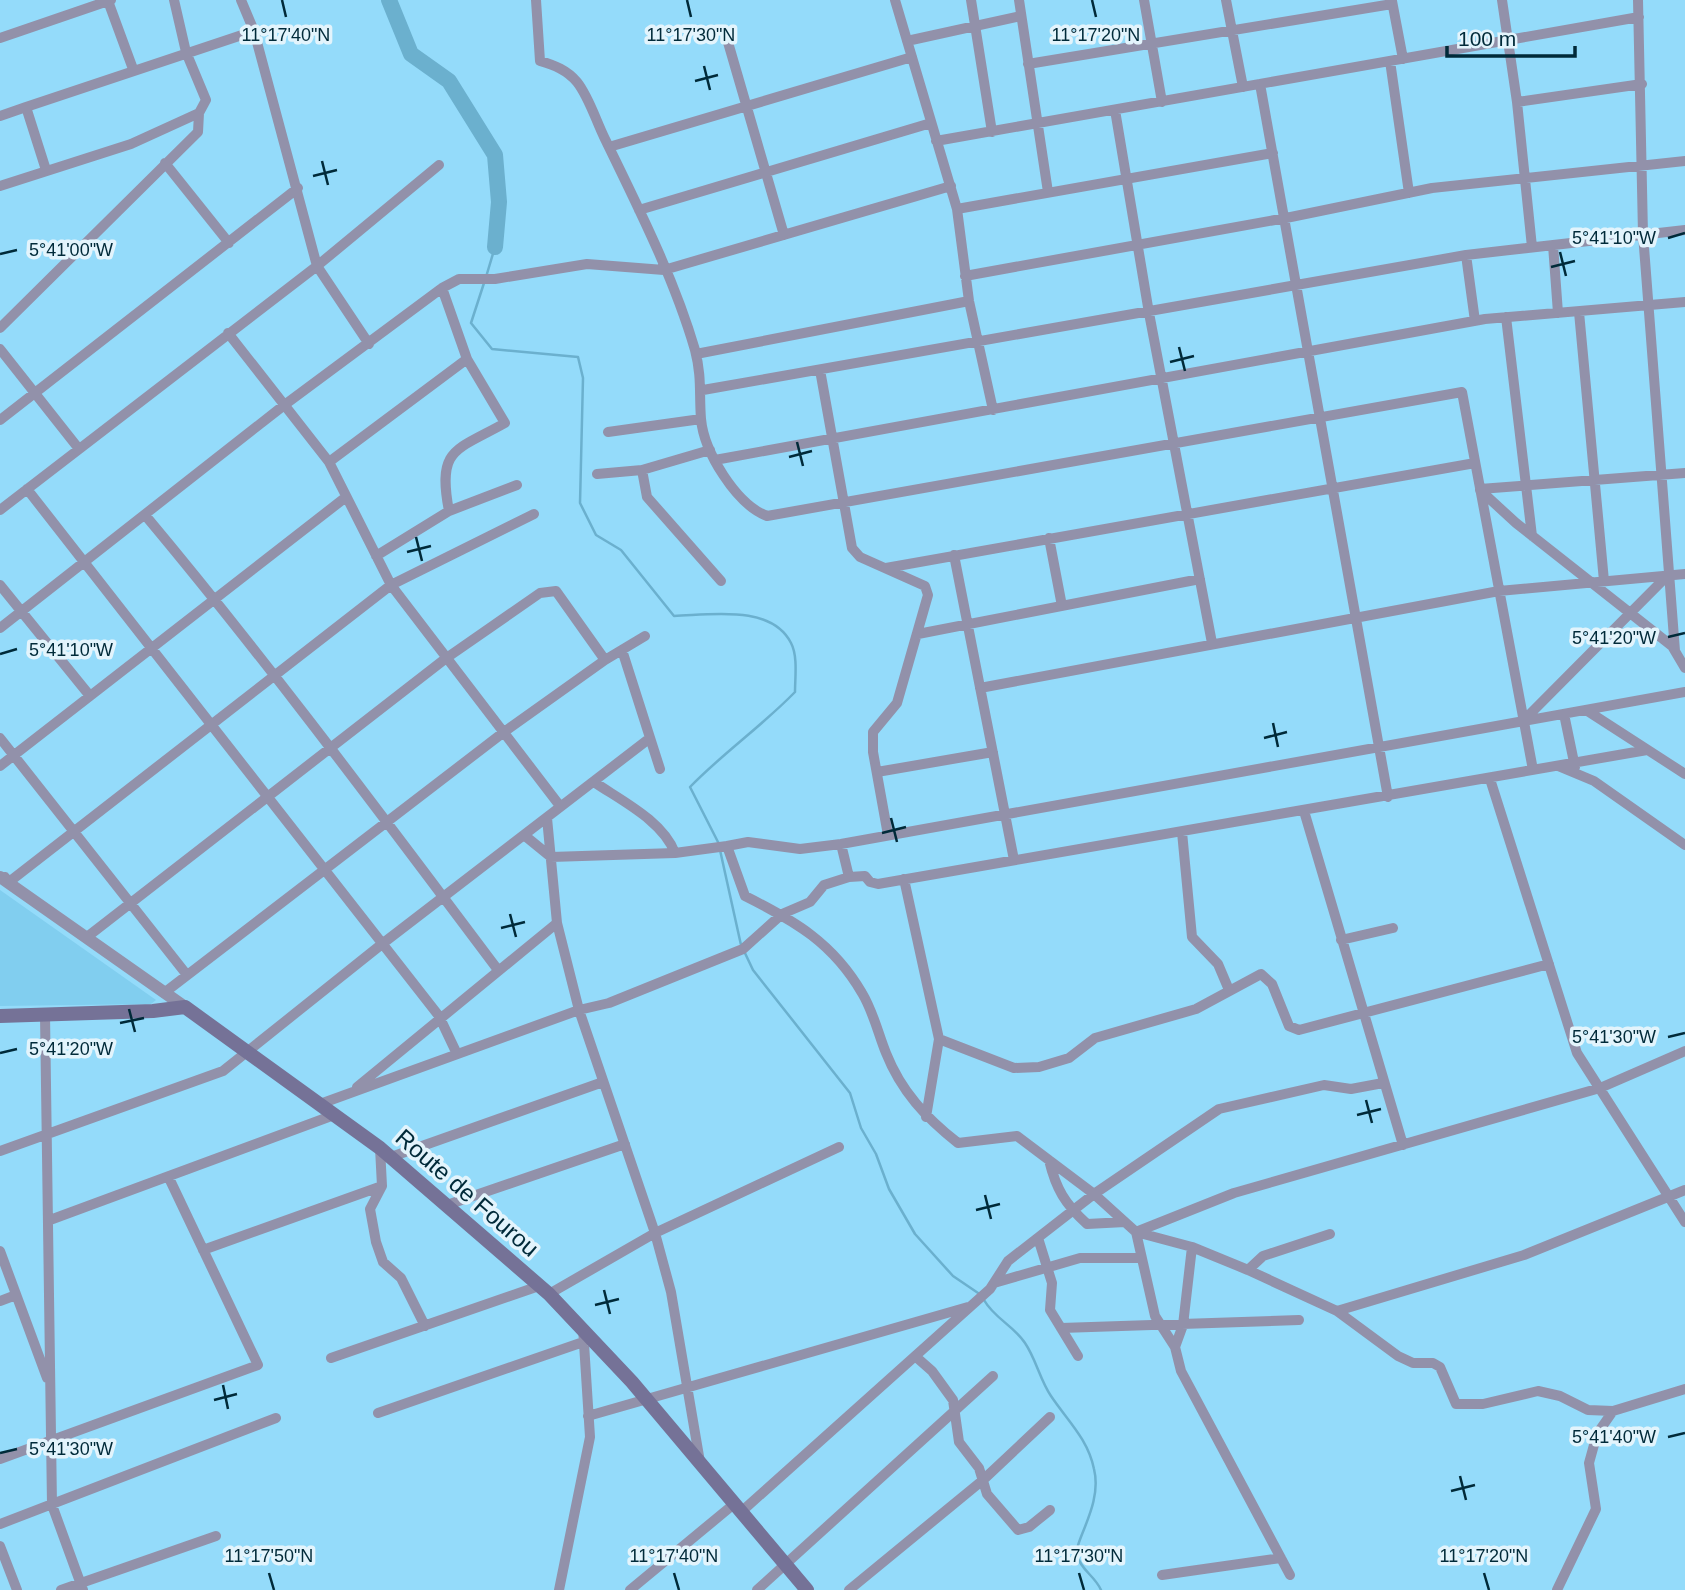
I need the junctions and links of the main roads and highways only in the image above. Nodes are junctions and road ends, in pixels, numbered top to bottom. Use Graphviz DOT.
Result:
graph roads {
  1 [pos="0,1016"];
  2 [pos="807,1590"];
  1 -- 2 [label="main road, Route de Fourou"];
}
